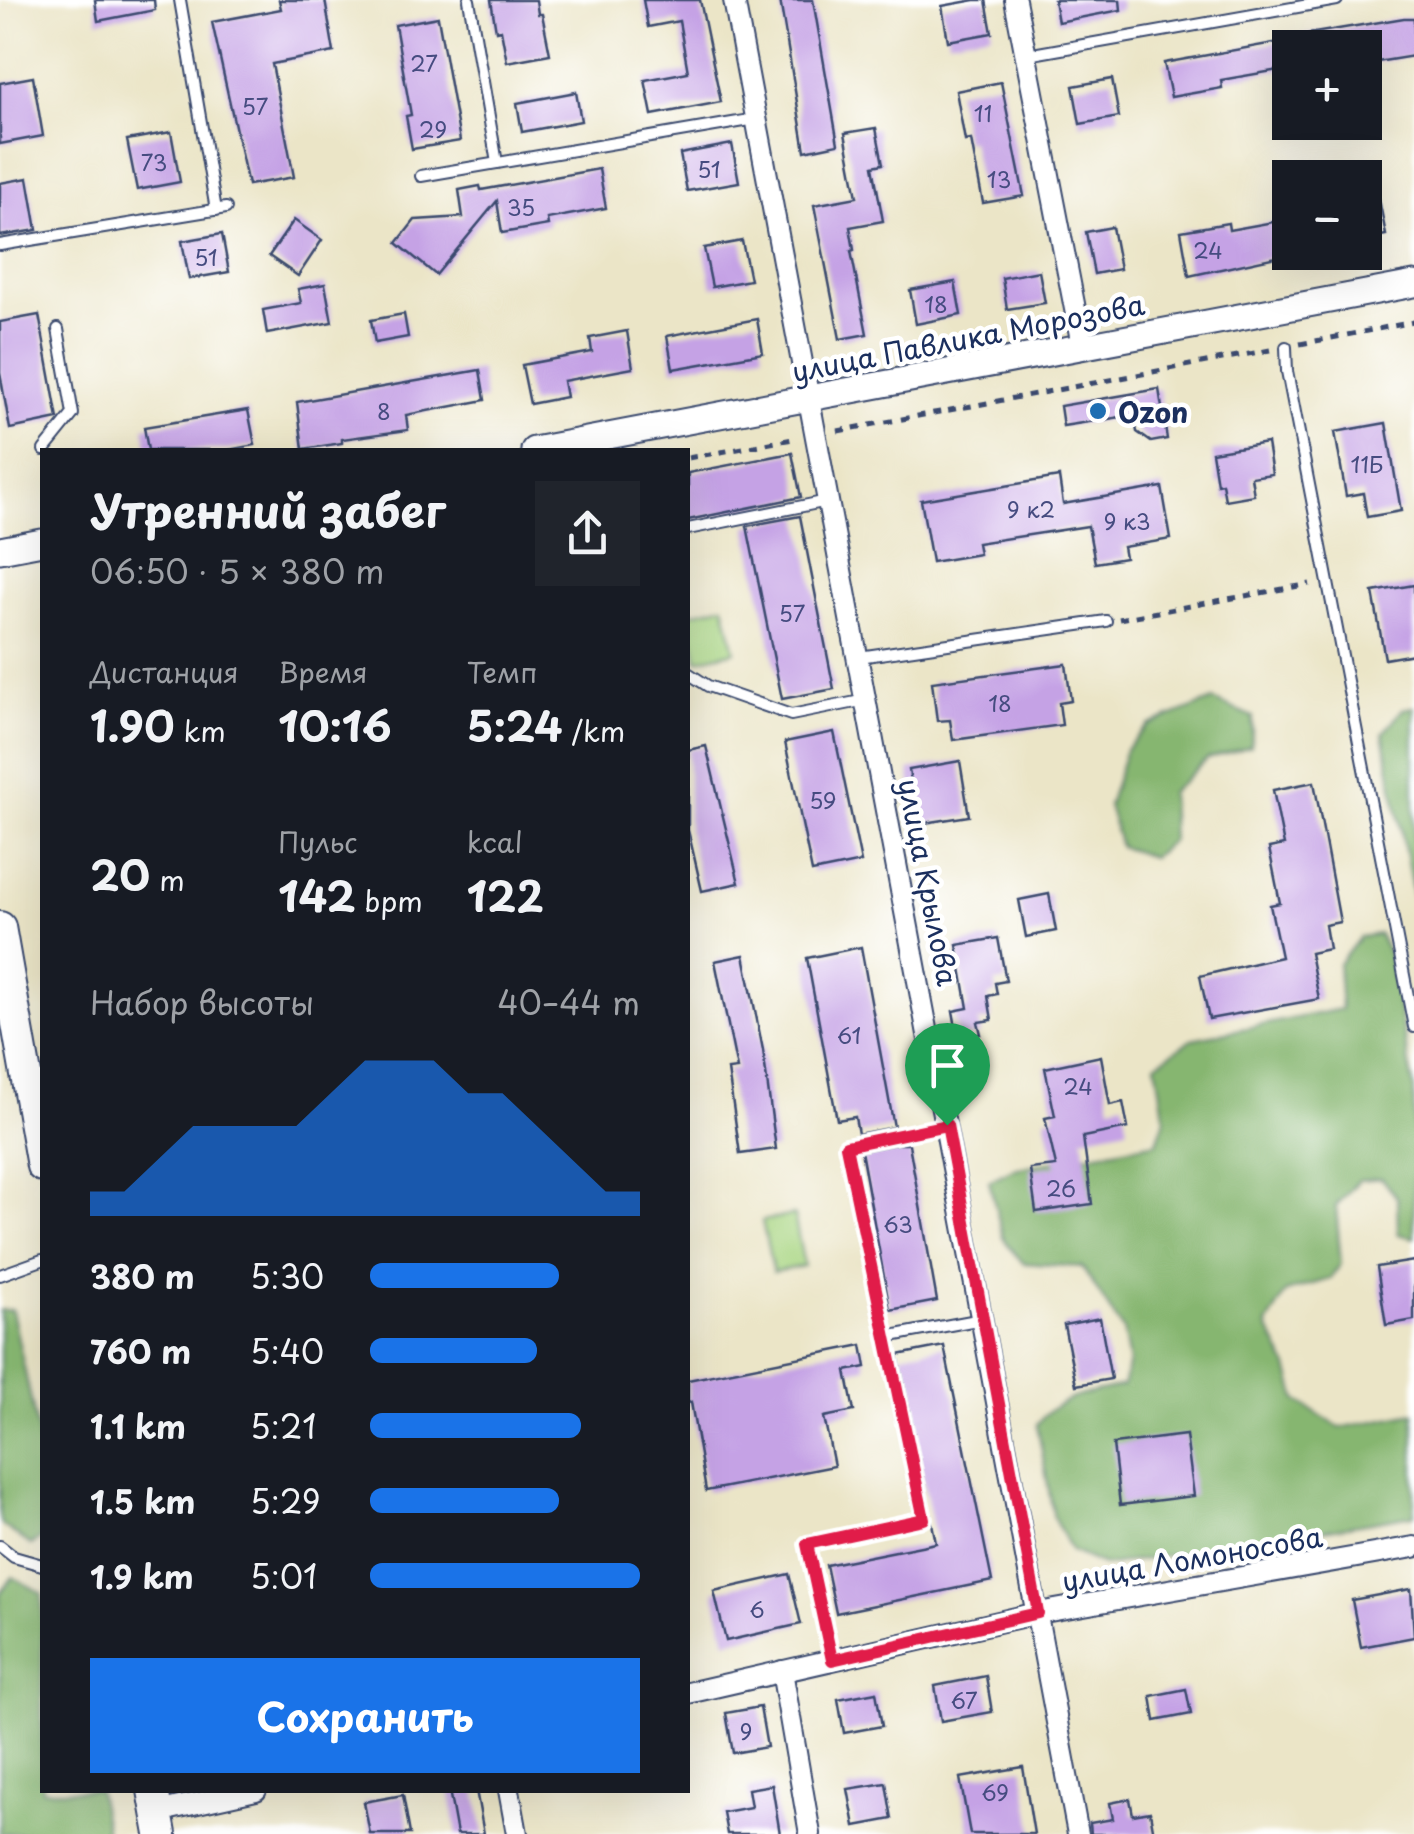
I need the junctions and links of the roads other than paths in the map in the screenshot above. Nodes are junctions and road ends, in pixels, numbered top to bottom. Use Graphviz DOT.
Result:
graph roads {
  1 [pos="180,0"];
  2 [pos="469,0"];
  3 [pos="734,0"];
  4 [pos="1015,0"];
  5 [pos="1337,0"];
  6 [pos="1026,55"];
  7 [pos="757,119"];
  8 [pos="497,163"];
  9 [pos="421,176"];
  10 [pos="0,246"];
  11 [pos="1414,284"];
  12 [pos="58,328"];
  13 [pos="1082,345"];
  14 [pos="1286,347"];
  15 [pos="810,399"];
  16 [pos="47,448"];
  17 [pos="545,448"];
  18 [pos="829,501"];
  19 [pos="690,529"];
  20 [pos="40,542"];
  21 [pos="0,550"];
  22 [pos="1106,621"];
  23 [pos="859,657"];
  24 [pos="690,674"];
  25 [pos="867,700"];
  26 [pos="0,927"];
  27 [pos="1414,1028"];
  28 [pos="36,1094"];
  29 [pos="947,1125"];
  30 [pos="40,1142"];
  31 [pos="40,1261"];
  32 [pos="0,1276"];
  33 [pos="983,1319"];
  34 [pos="886,1337"];
  35 [pos="0,1546"];
  36 [pos="1414,1547"];
  37 [pos="40,1564"];
  38 [pos="1038,1613"];
  39 [pos="832,1660"];
  40 [pos="782,1672"];
  41 [pos="690,1693"];
  42 [pos="242,1793"];
  43 [pos="510,1793"];
  44 [pos="157,1812"];
  45 [pos="517,1834"];
  46 [pos="810,1834"];
  47 [pos="1078,1834"];
  1 -- 10 [label="lane"];
  2 -- 8 [label="lane"];
  3 -- 7 [label="street, улица Крылова"];
  4 -- 6 [label="street"];
  5 -- 6 [label="lane"];
  6 -- 13 [label="street"];
  7 -- 8 [label="lane"];
  7 -- 15 [label="street, улица Крылова"];
  8 -- 9 [label="lane"];
  11 -- 13 [label="street, улица Павлика Морозова"];
  12 -- 16 [label="lane"];
  13 -- 15 [label="street, улица Павлика Морозова"];
  14 -- 27 [label="lane"];
  15 -- 17 [label="street, улица Павлика Морозова"];
  15 -- 18 [label="street, улица Крылова"];
  18 -- 19 [label="lane"];
  18 -- 23 [label="street, улица Крылова"];
  20 -- 21 [label="street"];
  22 -- 23 [label="lane"];
  23 -- 25 [label="street, улица Крылова"];
  24 -- 25 [label="lane"];
  25 -- 29 [label="street, улица Крылова"];
  26 -- 28 [label="main road"];
  28 -- 30 [label="main road"];
  29 -- 33 [label="street, улица Крылова"];
  29 -- 34 [label="lane"];
  31 -- 32 [label="lane"];
  33 -- 34 [label="lane"];
  33 -- 38 [label="street, улица Крылова"];
  34 -- 39 [label="lane"];
  35 -- 37 [label="lane"];
  36 -- 38 [label="street, улица Ломоносова"];
  38 -- 39 [label="street, улица Ломоносова"];
  38 -- 47 [label="street, улица Крылова"];
  39 -- 40 [label="street, улица Ломоносова"];
  40 -- 41 [label="street, улица Ломоносова"];
  40 -- 46 [label="street"];
  42 -- 44 [label="street"];
  43 -- 45 [label="street"];
}
